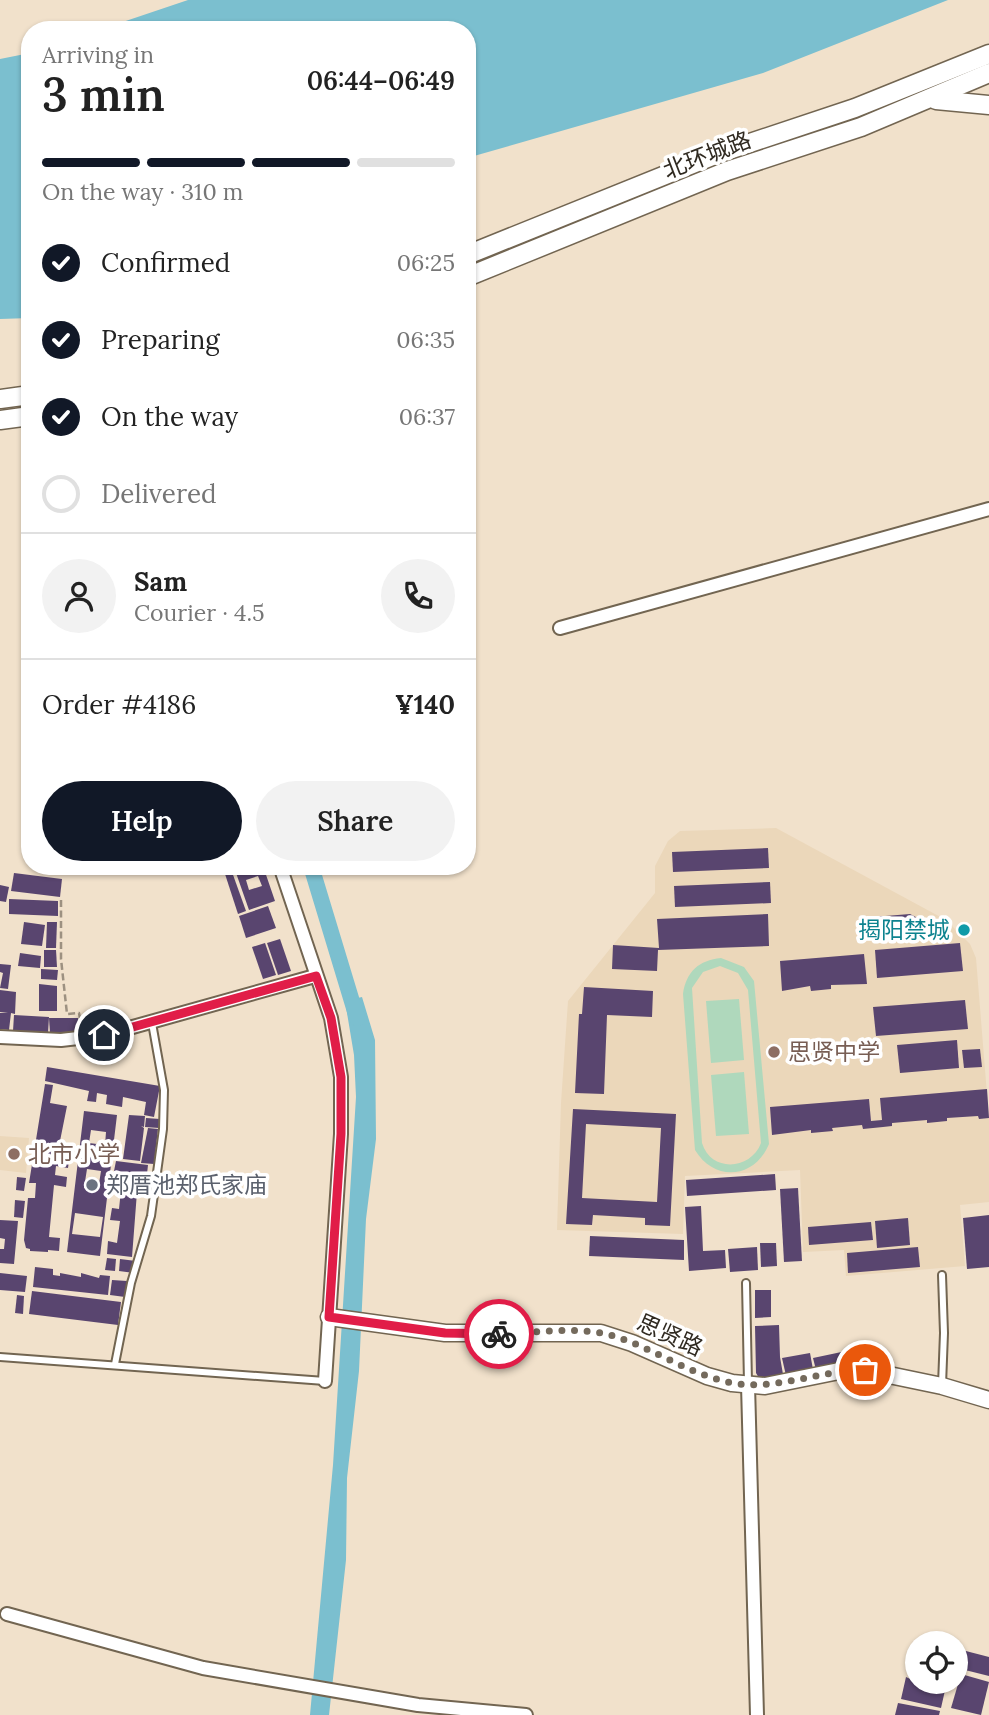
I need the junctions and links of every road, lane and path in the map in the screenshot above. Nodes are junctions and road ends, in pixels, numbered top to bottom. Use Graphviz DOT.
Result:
graph roads {
  1 [pos="989,54"];
  2 [pos="989,73"];
  3 [pos="962,76"];
  4 [pos="925,100"];
  5 [pos="989,105"];
  6 [pos="476,251"];
  7 [pos="476,273"];
  8 [pos="21,397"];
  9 [pos="0,400"];
  10 [pos="21,417"];
  11 [pos="0,420"];
  12 [pos="989,509"];
  13 [pos="560,628"];
  14 [pos="283,875"];
  15 [pos="61,900"];
  16 [pos="316,976"];
  17 [pos="152,1023"];
  18 [pos="0,1037"];
  19 [pos="82,1038"];
  20 [pos="942,1275"];
  21 [pos="746,1283"];
  22 [pos="333,1318"];
  23 [pos="0,1357"];
  24 [pos="114,1364"];
  25 [pos="325,1381"];
  26 [pos="748,1385"];
  27 [pos="942,1386"];
  28 [pos="989,1400"];
  29 [pos="7,1614"];
  30 [pos="526,1715"];
  31 [pos="757,1715"];
  1 -- 3 [label="main road"];
  2 -- 3 [label="main road"];
  3 -- 4 [label="main road, 北环城路"];
  3 -- 6 [label="main road, 北环城路"];
  4 -- 5 [label="main road"];
  4 -- 7 [label="main road, 北环城路"];
  8 -- 9 [label="main road"];
  10 -- 11 [label="main road"];
  12 -- 13 [label="street"];
  14 -- 16 [label="street"];
  15 -- 19 [label="path"];
  16 -- 17 [label="street"];
  16 -- 22 [label="street"];
  17 -- 19 [label="street"];
  17 -- 24 [label="lane"];
  18 -- 19 [label="street"];
  20 -- 27 [label="lane"];
  21 -- 26 [label="lane"];
  22 -- 25 [label="street"];
  22 -- 26 [label="street, 思贤路"];
  23 -- 24 [label="lane"];
  24 -- 25 [label="lane"];
  26 -- 27 [label="street, 思贤路"];
  26 -- 31 [label="street"];
  27 -- 28 [label="street, 思贤路"];
  29 -- 30 [label="street"];
}
